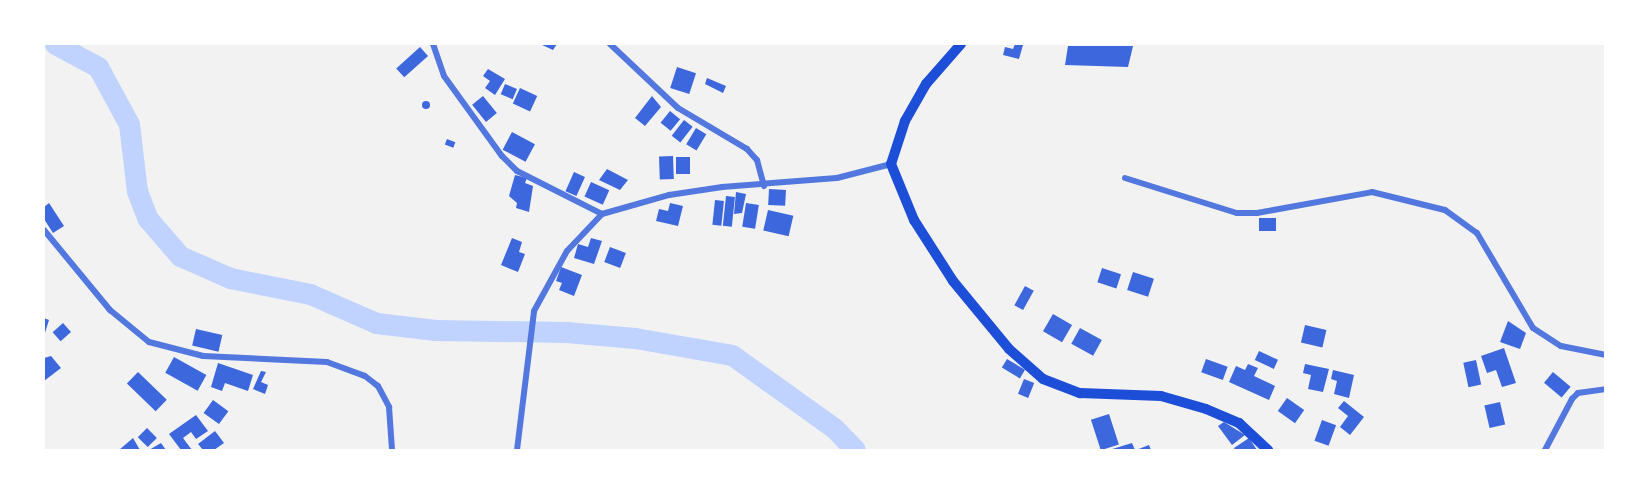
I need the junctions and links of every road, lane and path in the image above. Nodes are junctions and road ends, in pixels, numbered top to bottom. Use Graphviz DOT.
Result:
graph roads {
  1 [pos="433,44"];
  2 [pos="610,44"];
  3 [pos="961,44"];
  4 [pos="891,164"];
  5 [pos="1125,178"];
  6 [pos="764,186"];
  7 [pos="602,214"];
  8 [pos="44,230"];
  9 [pos="1605,355"];
  10 [pos="1603,391"];
  11 [pos="392,450"];
  12 [pos="517,450"];
  13 [pos="1268,450"];
  14 [pos="1545,450"];
  1 -- 7 [label="street"];
  2 -- 6 [label="street"];
  3 -- 4 [label="highway"];
  4 -- 6 [label="street"];
  4 -- 13 [label="highway"];
  5 -- 9 [label="street"];
  6 -- 7 [label="street"];
  7 -- 12 [label="street"];
  8 -- 11 [label="street"];
  10 -- 14 [label="street"];
}
